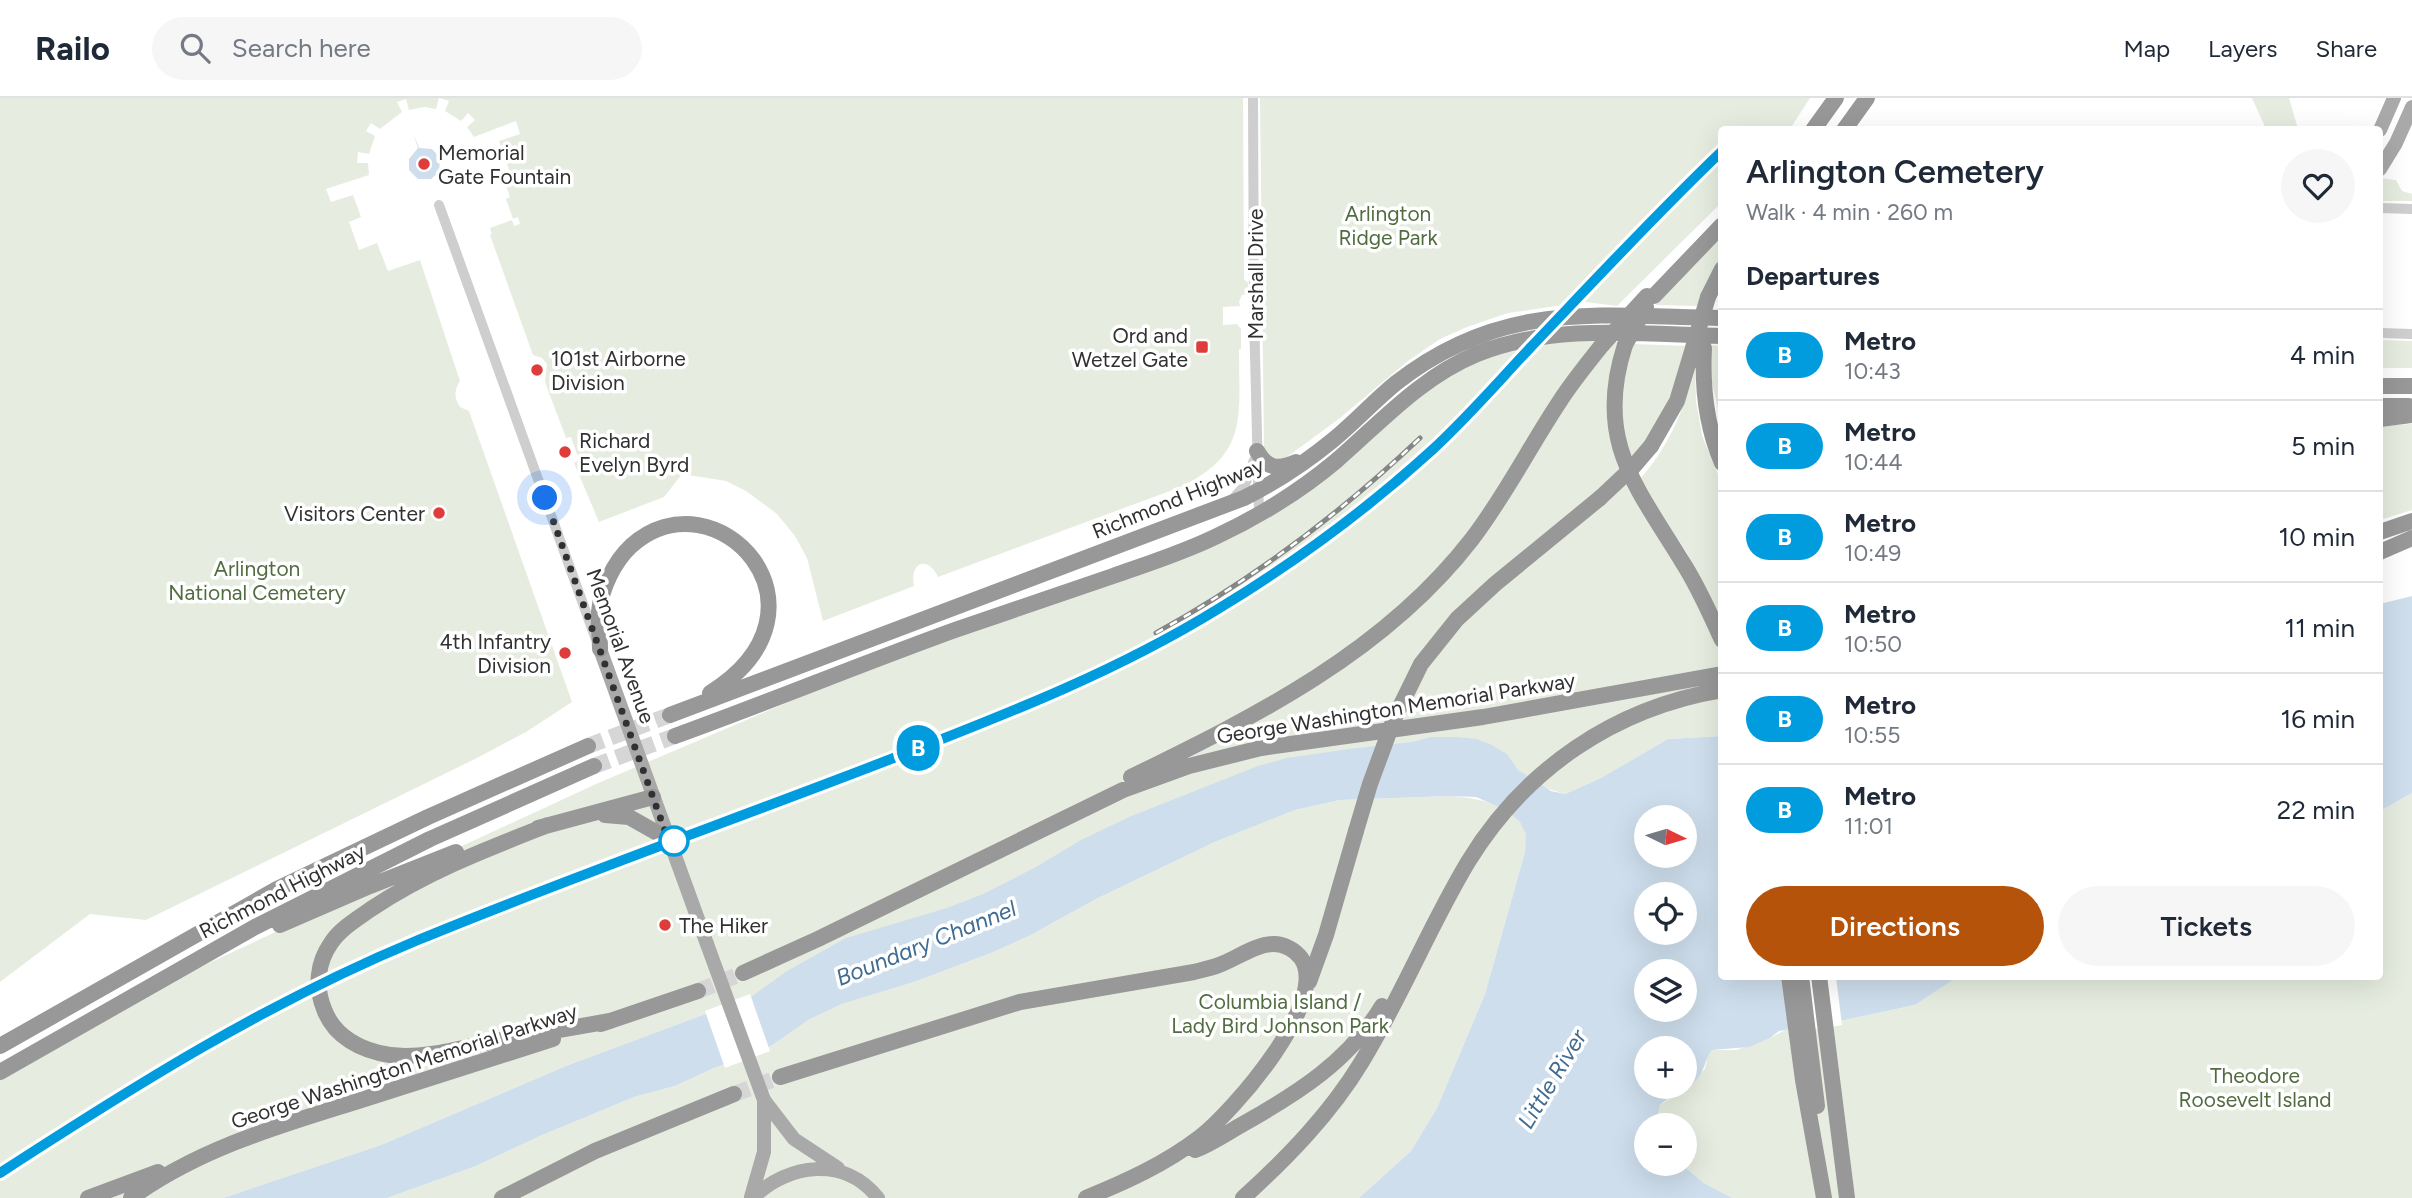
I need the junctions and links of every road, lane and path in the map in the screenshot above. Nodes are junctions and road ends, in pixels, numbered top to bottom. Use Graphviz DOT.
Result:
graph roads {
  1 [pos="1253,98"];
  2 [pos="1823,98"];
  3 [pos="1836,98"];
  4 [pos="2395,98"];
  5 [pos="1867,99"];
  6 [pos="2412,107"];
  7 [pos="1806,126"];
  8 [pos="1816,126"];
  9 [pos="1847,126"];
  10 [pos="2382,126"];
  11 [pos="2383,164"];
  12 [pos="439,205"];
  13 [pos="2383,208"];
  14 [pos="2412,209"];
  15 [pos="1718,229"];
  16 [pos="1716,293"];
  17 [pos="1650,296"];
  18 [pos="1718,318"];
  19 [pos="2383,333"];
  20 [pos="2412,334"];
  21 [pos="1718,336"];
  22 [pos="1699,348"];
  23 [pos="2383,386"];
  24 [pos="2412,386"];
  25 [pos="2383,406"];
  26 [pos="2412,407"];
  27 [pos="1706,412"];
  28 [pos="2412,415"];
  29 [pos="2383,419"];
  30 [pos="1718,437"];
  31 [pos="1718,450"];
  32 [pos="1257,451"];
  33 [pos="1317,452"];
  34 [pos="1259,491"];
  35 [pos="1228,504"];
  36 [pos="1259,515"];
  37 [pos="2412,520"];
  38 [pos="2383,525"];
  39 [pos="2383,531"];
  40 [pos="2412,537"];
  41 [pos="2383,546"];
  42 [pos="2383,551"];
  43 [pos="1718,631"];
  44 [pos="600,649"];
  45 [pos="1718,675"];
  46 [pos="1718,691"];
  47 [pos="675,736"];
  48 [pos="588,746"];
  49 [pos="594,766"];
  50 [pos="653,797"];
  51 [pos="585,816"];
  52 [pos="1070,816"];
  53 [pos="548,825"];
  54 [pos="668,839"];
  55 [pos="1439,915"];
  56 [pos="178,970"];
  57 [pos="743,972"];
  58 [pos="1790,980"];
  59 [pos="1801,980"];
  60 [pos="1820,980"];
  61 [pos="1825,980"];
  62 [pos="698,991"];
  63 [pos="1304,994"];
  64 [pos="610,1021"];
  65 [pos="1827,1030"];
  66 [pos="0,1046"];
  67 [pos="0,1072"];
  68 [pos="780,1077"];
  69 [pos="734,1094"];
  70 [pos="766,1107"];
  71 [pos="1169,1158"];
  72 [pos="184,1164"];
  73 [pos="1145,1171"];
  74 [pos="845,1173"];
  75 [pos="88,1198"];
  76 [pos="131,1198"];
  77 [pos="502,1198"];
  78 [pos="752,1198"];
  79 [pos="878,1198"];
  80 [pos="1086,1198"];
  81 [pos="1108,1198"];
  82 [pos="1243,1198"];
  83 [pos="1826,1198"];
  84 [pos="1847,1198"];
  1 -- 32 [label="street, Marshall Drive"];
  2 -- 7 [label="highway"];
  3 -- 8 [label="highway"];
  4 -- 10 [label="main road"];
  5 -- 9 [label="highway"];
  6 -- 11 [label="main road"];
  12 -- 44 [label="street, Memorial Avenue"];
  13 -- 14 [label="street"];
  15 -- 17 [label="highway"];
  16 -- 22 [label="highway"];
  17 -- 43 [label="highway, bridge"];
  17 -- 52 [label="highway, bridge"];
  18 -- 33 [label="highway, Richmond Highway"];
  19 -- 20 [label="street"];
  21 -- 36 [label="highway, Richmond Highway"];
  22 -- 27 [label="highway"];
  22 -- 63 [label="highway, bridge"];
  23 -- 24 [label="highway"];
  25 -- 26 [label="highway"];
  27 -- 30 [label="highway"];
  27 -- 31 [label="highway"];
  28 -- 29 [label="highway"];
  32 -- 33 [label="highway"];
  32 -- 34 [label="street, Marshall Drive"];
  32 -- 35 [label="street, Marshall Drive"];
  33 -- 34 [label="highway, Richmond Highway"];
  34 -- 35 [label="highway, Richmond Highway"];
  34 -- 36 [label="street, Marshall Drive"];
  35 -- 44 [label="highway, Richmond Highway"];
  36 -- 47 [label="highway, Richmond Highway"];
  37 -- 38 [label="highway"];
  37 -- 39 [label="highway"];
  40 -- 41 [label="highway"];
  40 -- 42 [label="highway"];
  44 -- 50 [label="main road, Memorial Avenue"];
  45 -- 52 [label="highway, George Washington Memorial Parkway"];
  46 -- 55 [label="highway"];
  48 -- 66 [label="highway, Richmond Highway"];
  49 -- 56 [label="highway, Richmond Highway"];
  50 -- 51 [label="highway"];
  50 -- 54 [label="main road, Memorial Avenue"];
  51 -- 53 [label="highway"];
  51 -- 54 [label="highway"];
  52 -- 57 [label="highway, George Washington Memorial Parkway"];
  53 -- 56 [label="highway"];
  53 -- 64 [label="highway"];
  54 -- 70 [label="main road, Memorial Avenue, bridge"];
  55 -- 71 [label="highway"];
  55 -- 82 [label="highway"];
  56 -- 67 [label="highway, Richmond Highway"];
  58 -- 83 [label="highway"];
  59 -- 83 [label="highway"];
  60 -- 65 [label="highway"];
  61 -- 65 [label="highway"];
  62 -- 64 [label="highway, George Washington Memorial Parkway"];
  63 -- 68 [label="highway"];
  63 -- 71 [label="highway"];
  64 -- 72 [label="highway, George Washington Memorial Parkway"];
  65 -- 84 [label="highway"];
  69 -- 77 [label="highway"];
  70 -- 74 [label="main road, Memorial Avenue"];
  70 -- 78 [label="main road, Memorial Avenue"];
  71 -- 73 [label="highway"];
  72 -- 75 [label="highway"];
  72 -- 76 [label="highway, George Washington Memorial Parkway"];
  73 -- 80 [label="highway"];
  73 -- 81 [label="highway"];
  74 -- 78 [label="main road"];
  74 -- 79 [label="main road, Memorial Avenue"];
}
